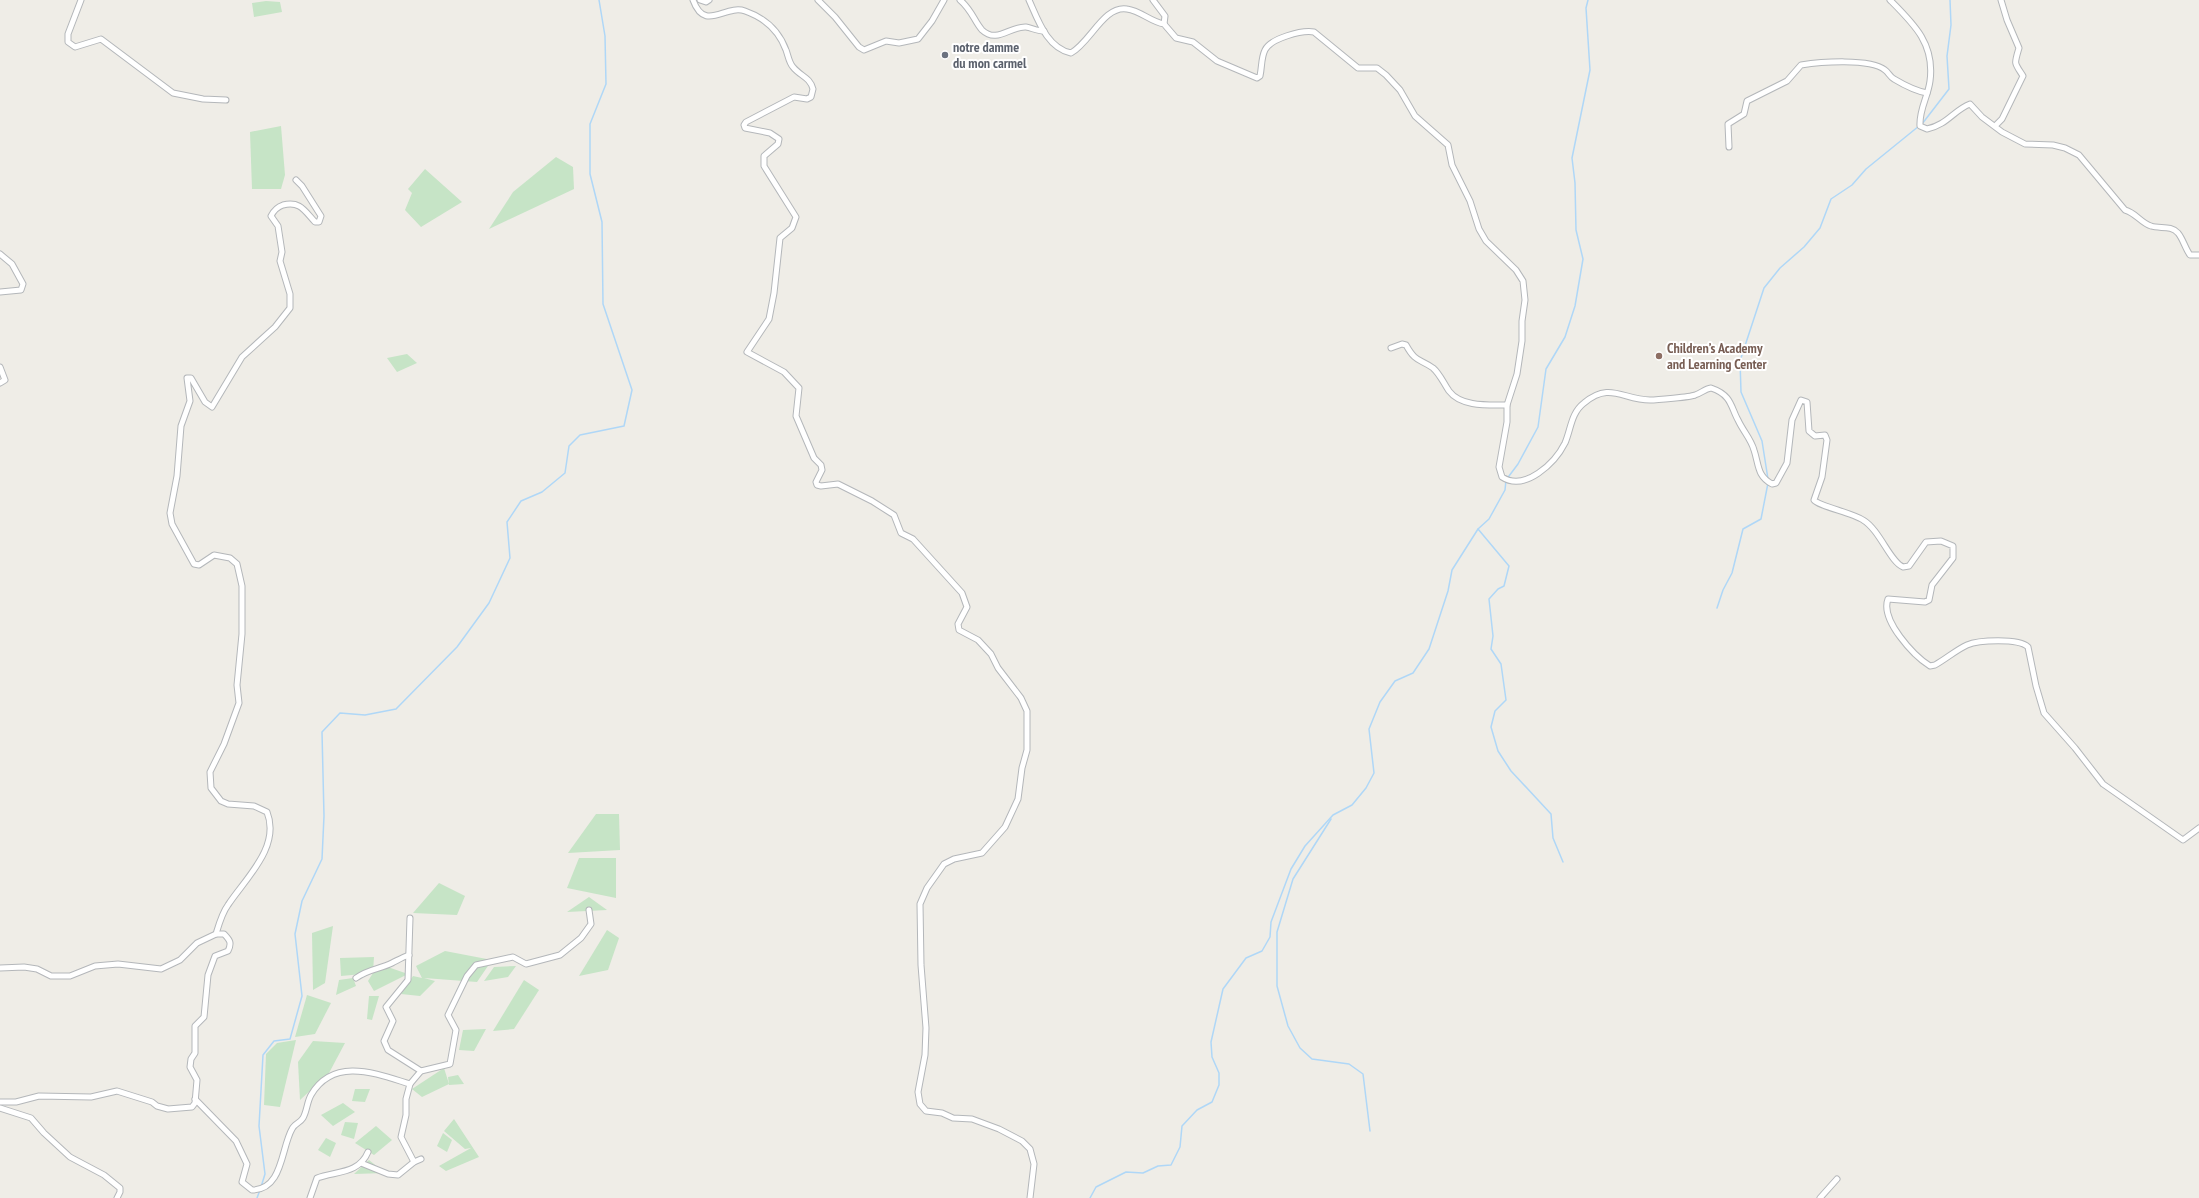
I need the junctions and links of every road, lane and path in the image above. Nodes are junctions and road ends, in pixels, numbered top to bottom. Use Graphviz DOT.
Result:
graph roads {
  1 [pos="81,0"];
  2 [pos="693,0"];
  3 [pos="700,0"];
  4 [pos="709,0"];
  5 [pos="818,0"];
  6 [pos="944,0"];
  7 [pos="960,0"];
  8 [pos="1029,0"];
  9 [pos="1153,0"];
  10 [pos="1890,0"];
  11 [pos="2001,0"];
  12 [pos="1164,24"];
  13 [pos="1044,31"];
  14 [pos="1927,94"];
  15 [pos="226,100"];
  16 [pos="1995,126"];
  17 [pos="1729,147"];
  18 [pos="296,180"];
  19 [pos="0,254"];
  20 [pos="2199,255"];
  21 [pos="0,292"];
  22 [pos="1391,348"];
  23 [pos="0,367"];
  24 [pos="0,383"];
  25 [pos="1506,405"];
  26 [pos="2199,828"];
  27 [pos="589,910"];
  28 [pos="410,918"];
  29 [pos="216,934"];
  30 [pos="410,955"];
  31 [pos="0,968"];
  32 [pos="356,978"];
  33 [pos="422,1072"];
  34 [pos="410,1084"];
  35 [pos="195,1099"];
  36 [pos="0,1102"];
  37 [pos="0,1108"];
  38 [pos="368,1152"];
  39 [pos="421,1159"];
  40 [pos="414,1162"];
  41 [pos="360,1163"];
  42 [pos="1837,1179"];
  43 [pos="117,1198"];
  44 [pos="310,1198"];
  45 [pos="1030,1198"];
  46 [pos="1820,1198"];
  1 -- 15 [label="street"];
  2 -- 45 [label="street"];
  3 -- 4 [label="street"];
  5 -- 6 [label="street"];
  7 -- 13 [label="street"];
  8 -- 13 [label="street"];
  9 -- 12 [label="street"];
  10 -- 14 [label="street"];
  11 -- 16 [label="street"];
  12 -- 13 [label="street"];
  12 -- 25 [label="street"];
  14 -- 16 [label="street"];
  14 -- 17 [label="street"];
  16 -- 20 [label="street"];
  18 -- 29 [label="street"];
  19 -- 21 [label="street"];
  22 -- 25 [label="street"];
  23 -- 24 [label="street"];
  25 -- 26 [label="street"];
  27 -- 33 [label="street"];
  28 -- 30 [label="street"];
  29 -- 31 [label="street"];
  29 -- 35 [label="street"];
  30 -- 32 [label="street"];
  30 -- 33 [label="street"];
  33 -- 34 [label="street"];
  34 -- 35 [label="street"];
  34 -- 40 [label="street"];
  35 -- 36 [label="street"];
  37 -- 43 [label="street"];
  38 -- 41 [label="street"];
  39 -- 40 [label="street"];
  40 -- 41 [label="street"];
  41 -- 44 [label="street"];
  42 -- 46 [label="street"];
}
